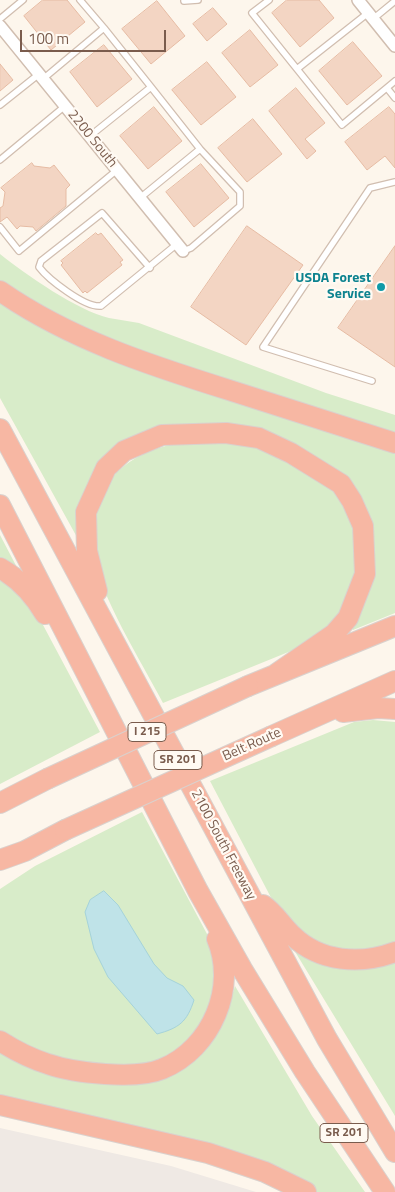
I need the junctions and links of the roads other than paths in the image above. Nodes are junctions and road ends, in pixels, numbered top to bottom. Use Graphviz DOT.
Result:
graph roads {
  1 [pos="23,0"];
  2 [pos="80,0"];
  3 [pos="198,0"];
  4 [pos="268,0"];
  5 [pos="358,0"];
  6 [pos="184,1"];
  7 [pos="395,1"];
  8 [pos="371,16"];
  9 [pos="0,20"];
  10 [pos="0,26"];
  11 [pos="104,28"];
  12 [pos="395,46"];
  13 [pos="297,69"];
  14 [pos="41,77"];
  15 [pos="395,81"];
  16 [pos="151,86"];
  17 [pos="386,88"];
  18 [pos="395,98"];
  19 [pos="0,106"];
  20 [pos="65,106"];
  21 [pos="90,136"];
  22 [pos="200,149"];
  23 [pos="0,160"];
  24 [pos="117,170"];
  25 [pos="395,182"];
  26 [pos="140,198"];
  27 [pos="0,227"];
  28 [pos="180,248"];
  29 [pos="150,268"];
  30 [pos="0,291"];
  31 [pos="372,381"];
  32 [pos="0,429"];
  33 [pos="395,443"];
  34 [pos="0,505"];
  35 [pos="0,568"];
  36 [pos="106,624"];
  37 [pos="395,626"];
  38 [pos="276,674"];
  39 [pos="395,681"];
  40 [pos="395,709"];
  41 [pos="300,724"];
  42 [pos="126,752"];
  43 [pos="38,784"];
  44 [pos="0,798"];
  45 [pos="0,803"];
  46 [pos="25,851"];
  47 [pos="0,860"];
  48 [pos="0,872"];
  49 [pos="198,891"];
  50 [pos="251,896"];
  51 [pos="395,952"];
  52 [pos="0,1041"];
  53 [pos="0,1105"];
  54 [pos="395,1152"];
  55 [pos="306,1192"];
  56 [pos="385,1192"];
  1 -- 9 [label="lane"];
  2 -- 11 [label="lane"];
  3 -- 6 [label="lane"];
  4 -- 13 [label="lane"];
  5 -- 8 [label="street"];
  7 -- 8 [label="lane"];
  8 -- 12 [label="street"];
  8 -- 13 [label="lane"];
  10 -- 14 [label="street, 2200 South"];
  11 -- 14 [label="lane"];
  11 -- 16 [label="lane"];
  13 -- 17 [label="lane"];
  14 -- 19 [label="lane"];
  14 -- 20 [label="street, 2200 South"];
  15 -- 17 [label="lane"];
  16 -- 21 [label="lane"];
  16 -- 22 [label="lane"];
  17 -- 18 [label="lane"];
  20 -- 21 [label="street, 2200 South"];
  20 -- 23 [label="lane"];
  21 -- 24 [label="street, 2200 South"];
  22 -- 26 [label="lane"];
  22 -- 28 [label="lane"];
  24 -- 26 [label="street, 2200 South"];
  24 -- 27 [label="lane"];
  25 -- 31 [label="lane"];
  26 -- 28 [label="street, 2200 South"];
  28 -- 29 [label="lane"];
  29 -- 29 [label="lane"];
  30 -- 33 [label="highway"];
  32 -- 36 [label="highway, 2100 South Freeway / SR 201"];
  34 -- 42 [label="highway, SR 201"];
  35 -- 42 [label="highway"];
  36 -- 38 [label="highway"];
  36 -- 50 [label="highway, 2100 South Freeway / SR 201"];
  37 -- 38 [label="highway, I 215"];
  38 -- 43 [label="highway, I 215, bridge"];
  39 -- 41 [label="highway, Belt Route"];
  40 -- 41 [label="highway"];
  41 -- 46 [label="highway, Belt Route, bridge"];
  42 -- 49 [label="highway, SR 201"];
  43 -- 44 [label="highway"];
  43 -- 45 [label="highway, I 215"];
  46 -- 47 [label="highway, Belt Route"];
  46 -- 48 [label="highway"];
  49 -- 52 [label="highway"];
  49 -- 56 [label="highway, SR 201"];
  50 -- 51 [label="highway"];
  50 -- 54 [label="highway, 2100 South Freeway / SR 201"];
  53 -- 55 [label="highway"];
}
